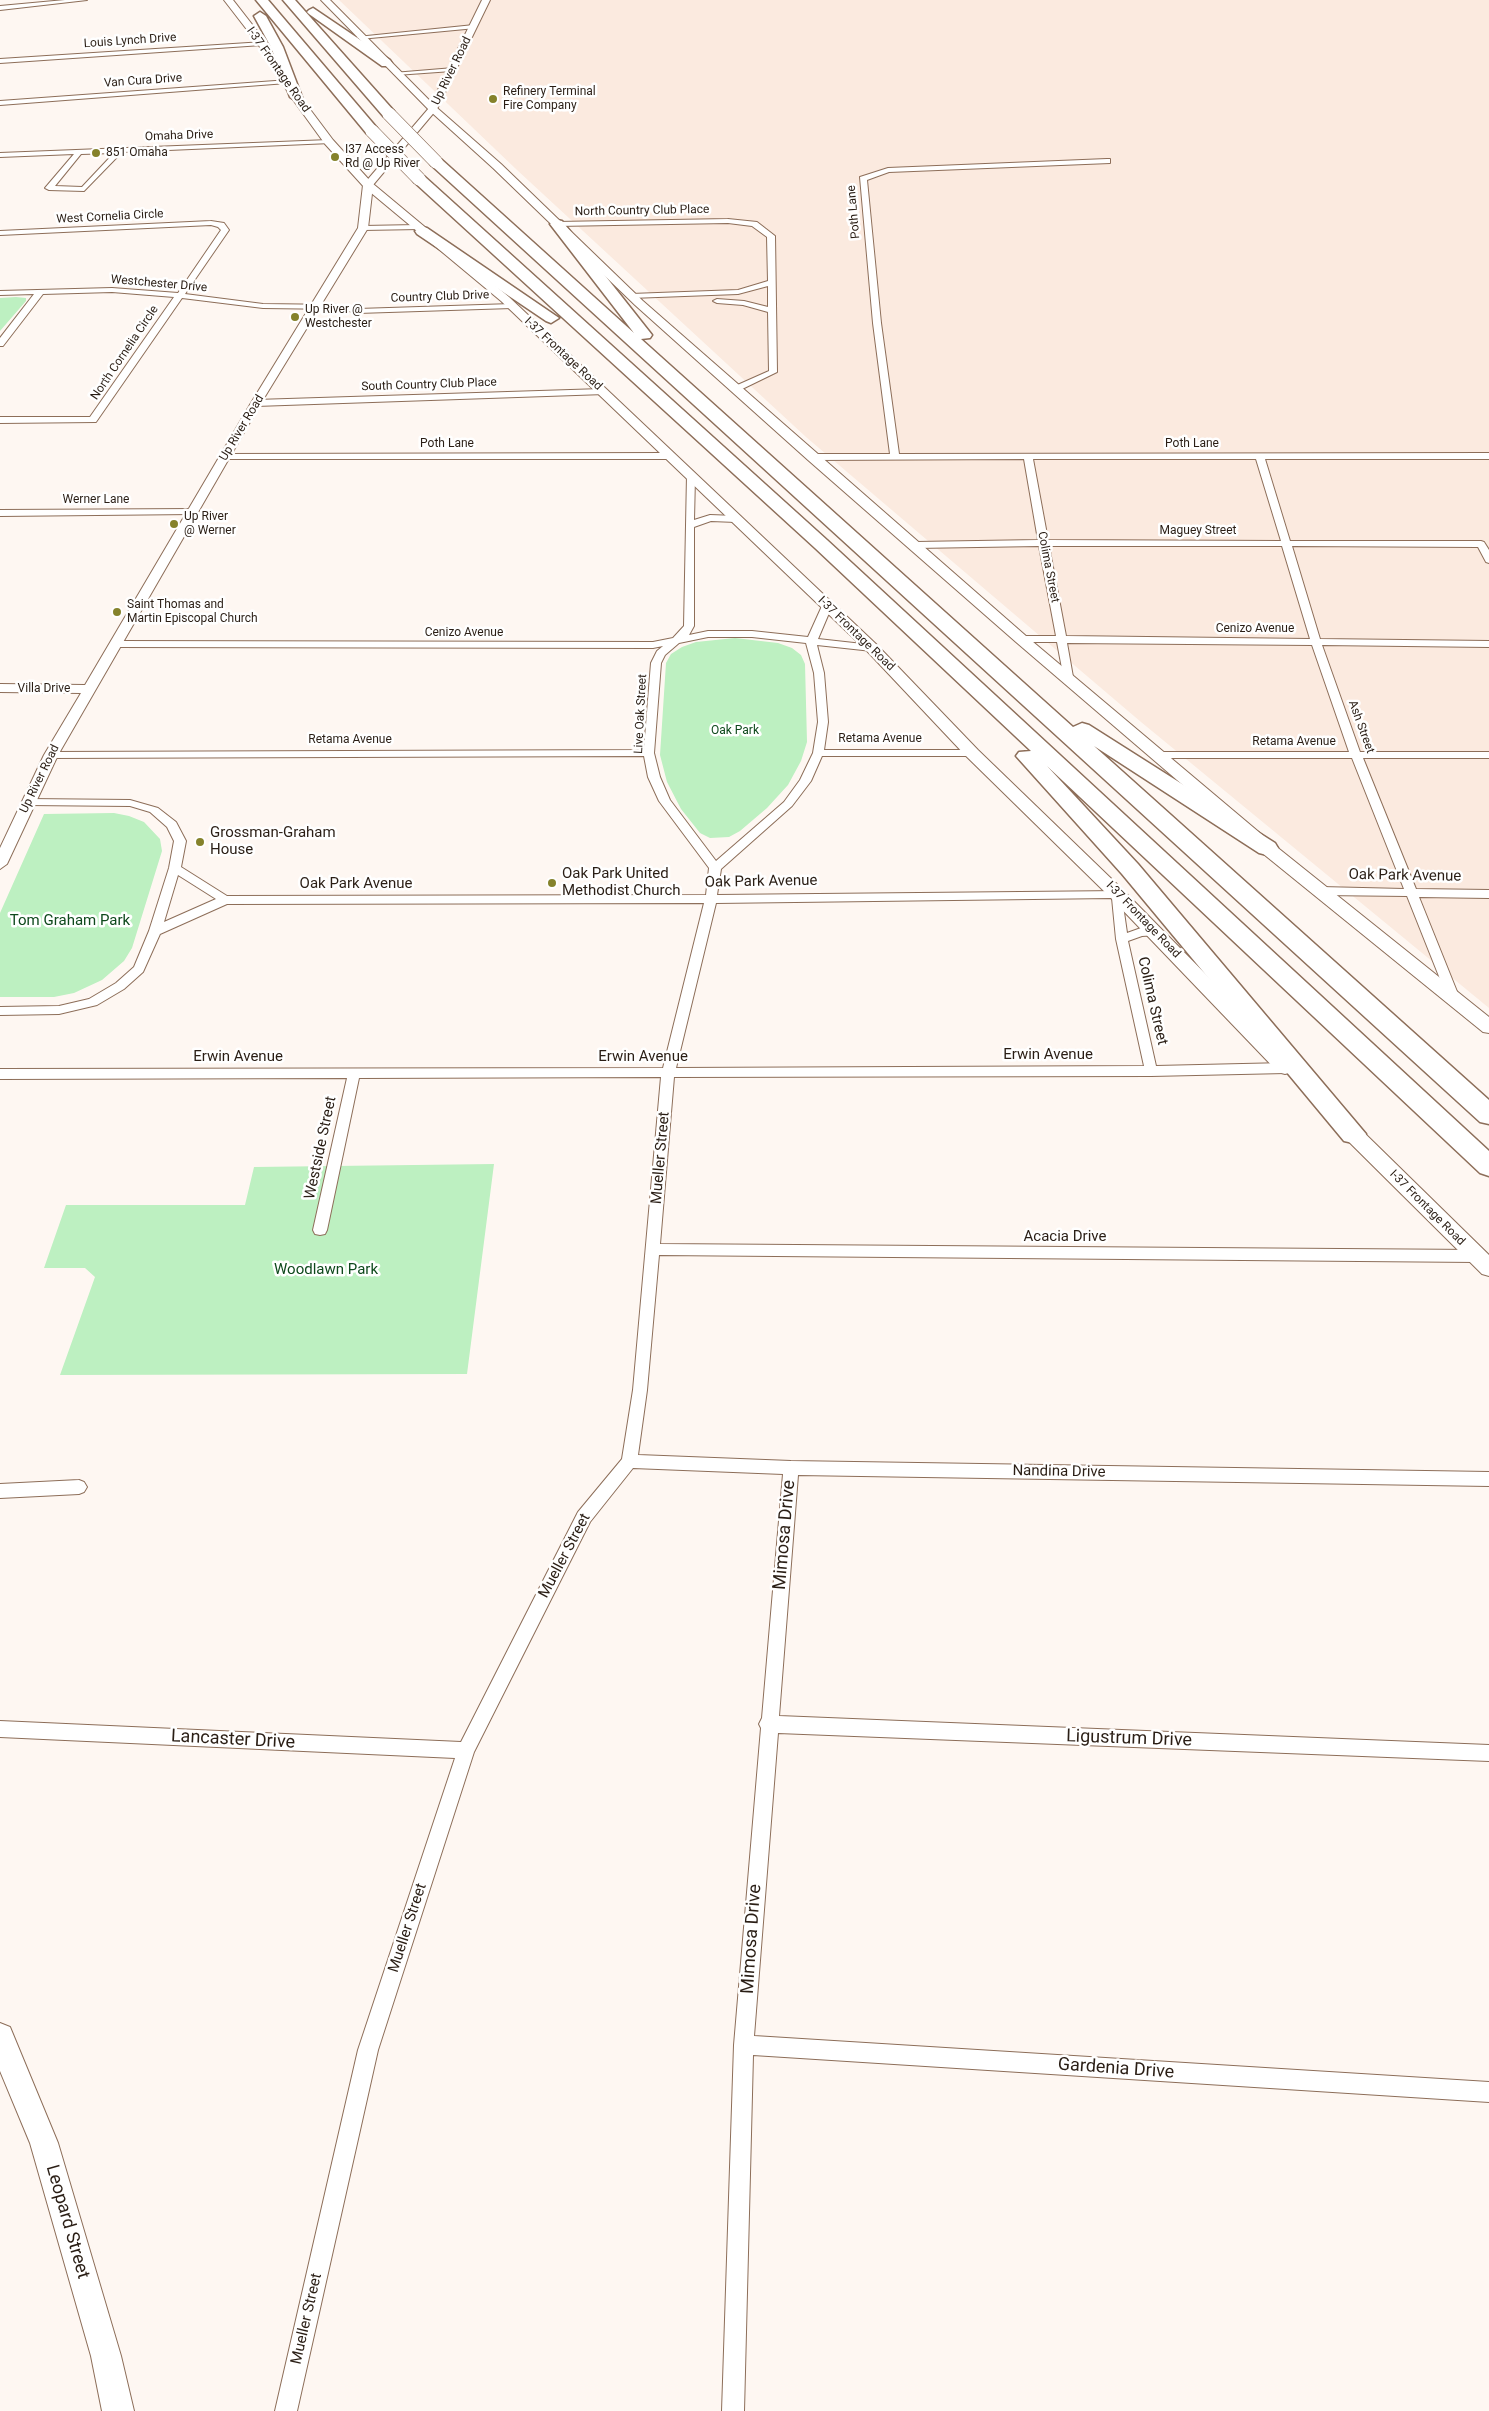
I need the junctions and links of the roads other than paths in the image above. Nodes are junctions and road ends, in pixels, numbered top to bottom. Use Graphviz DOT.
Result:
graph roads {
  1 [pos="84,0"];
  2 [pos="228,0"];
  3 [pos="251,0"];
  4 [pos="262,0"];
  5 [pos="289,0"];
  6 [pos="299,0"];
  7 [pos="326,0"];
  8 [pos="486,0"];
  9 [pos="0,8"];
  10 [pos="474,27"];
  11 [pos="360,37"];
  12 [pos="262,43"];
  13 [pos="0,61"];
  14 [pos="386,63"];
  15 [pos="452,68"];
  16 [pos="396,73"];
  17 [pos="287,81"];
  18 [pos="296,97"];
  19 [pos="0,103"];
  20 [pos="433,109"];
  21 [pos="329,142"];
  22 [pos="120,150"];
  23 [pos="80,151"];
  24 [pos="0,155"];
  25 [pos="1107,161"];
  26 [pos="368,185"];
  27 [pos="557,224"];
  28 [pos="221,225"];
  29 [pos="363,228"];
  30 [pos="419,229"];
  31 [pos="0,233"];
  32 [pos="772,282"];
  33 [pos="41,291"];
  34 [pos="0,293"];
  35 [pos="178,295"];
  36 [pos="714,297"];
  37 [pos="635,299"];
  38 [pos="508,303"];
  39 [pos="315,308"];
  40 [pos="772,311"];
  41 [pos="0,344"];
  42 [pos="625,368"];
  43 [pos="672,377"];
  44 [pos="736,389"];
  45 [pos="602,392"];
  46 [pos="256,402"];
  47 [pos="0,420"];
  48 [pos="669,456"];
  49 [pos="1489,456"];
  50 [pos="225,457"];
  51 [pos="813,457"];
  52 [pos="895,457"];
  53 [pos="1028,457"];
  54 [pos="1260,457"];
  55 [pos="690,476"];
  56 [pos="193,511"];
  57 [pos="0,513"];
  58 [pos="736,519"];
  59 [pos="690,525"];
  60 [pos="1043,543"];
  61 [pos="1286,544"];
  62 [pos="916,545"];
  63 [pos="1489,560"];
  64 [pos="827,606"];
  65 [pos="889,607"];
  66 [pos="1021,639"];
  67 [pos="1062,640"];
  68 [pos="675,641"];
  69 [pos="811,642"];
  70 [pos="1316,642"];
  71 [pos="115,644"];
  72 [pos="1489,644"];
  73 [pos="872,648"];
  74 [pos="1068,677"];
  75 [pos="1010,684"];
  76 [pos="0,688"];
  77 [pos="89,689"];
  78 [pos="649,753"];
  79 [pos="818,753"];
  80 [pos="972,753"];
  81 [pos="51,755"];
  82 [pos="1159,755"];
  83 [pos="1356,755"];
  84 [pos="1489,755"];
  85 [pos="28,802"];
  86 [pos="1266,848"];
  87 [pos="0,864"];
  88 [pos="175,868"];
  89 [pos="715,868"];
  90 [pos="1322,891"];
  91 [pos="1410,892"];
  92 [pos="1118,894"];
  93 [pos="1489,894"];
  94 [pos="711,899"];
  95 [pos="225,900"];
  96 [pos="155,931"];
  97 [pos="1154,932"];
  98 [pos="1122,939"];
  99 [pos="1454,999"];
  100 [pos="0,1011"];
  101 [pos="1489,1027"];
  102 [pos="1286,1068"];
  103 [pos="1151,1071"];
  104 [pos="354,1073"];
  105 [pos="668,1073"];
  106 [pos="0,1074"];
  107 [pos="1489,1115"];
  108 [pos="1352,1134"];
  109 [pos="1489,1166"];
  110 [pos="320,1230"];
  111 [pos="654,1250"];
  112 [pos="1476,1256"];
  113 [pos="1489,1268"];
  114 [pos="629,1461"];
  115 [pos="791,1468"];
  116 [pos="1489,1479"];
  117 [pos="80,1487"];
  118 [pos="0,1491"];
  119 [pos="768,1724"];
  120 [pos="0,1729"];
  121 [pos="466,1750"];
  122 [pos="1489,1753"];
  123 [pos="0,2037"];
  124 [pos="744,2045"];
  125 [pos="1489,2092"];
  126 [pos="118,2411"];
  127 [pos="286,2411"];
  128 [pos="733,2411"];
  1 -- 9 [label="street"];
  2 -- 12 [label="main road, I-37 Frontage Road"];
  3 -- 18 [label="highway"];
  4 -- 42 [label="highway, bridge"];
  5 -- 43 [label="highway, bridge"];
  6 -- 14 [label="highway"];
  7 -- 11 [label="main road"];
  8 -- 10 [label="street, Up River Road"];
  10 -- 11 [label="street"];
  10 -- 15 [label="street, Up River Road"];
  11 -- 14 [label="main road"];
  12 -- 13 [label="street, Louis Lynch Drive"];
  12 -- 17 [label="main road, I-37 Frontage Road"];
  14 -- 16 [label="main road"];
  15 -- 16 [label="street"];
  15 -- 20 [label="street, Up River Road"];
  16 -- 20 [label="main road"];
  17 -- 18 [label="main road, I-37 Frontage Road"];
  17 -- 19 [label="street, Van Cura Drive"];
  18 -- 21 [label="main road, I-37 Frontage Road"];
  20 -- 26 [label="street, Up River Road"];
  20 -- 27 [label="main road"];
  21 -- 22 [label="street, Omaha Drive"];
  21 -- 26 [label="main road, I-37 Frontage Road"];
  22 -- 23 [label="street, Omaha Drive"];
  22 -- 23 [label="street"];
  23 -- 24 [label="street, Omaha Drive"];
  25 -- 52 [label="street, Poth Lane"];
  26 -- 29 [label="street, Up River Road"];
  26 -- 30 [label="main road, I-37 Frontage Road"];
  27 -- 32 [label="street, North Country Club Place"];
  27 -- 37 [label="main road"];
  27 -- 43 [label="highway"];
  28 -- 31 [label="street, West Cornelia Circle"];
  28 -- 35 [label="street, North Cornelia Circle"];
  29 -- 30 [label="street"];
  29 -- 39 [label="street, Up River Road"];
  30 -- 38 [label="main road, I-37 Frontage Road"];
  30 -- 42 [label="highway"];
  32 -- 36 [label="street"];
  32 -- 40 [label="street"];
  33 -- 34 [label="street, Westchester Drive"];
  33 -- 35 [label="street, Westchester Drive"];
  33 -- 41 [label="street"];
  35 -- 39 [label="street, Westchester Drive"];
  35 -- 47 [label="street, North Cornelia Circle"];
  36 -- 37 [label="street"];
  36 -- 40 [label="street"];
  37 -- 44 [label="main road"];
  38 -- 39 [label="street, Country Club Drive"];
  38 -- 45 [label="main road, I-37 Frontage Road"];
  39 -- 46 [label="street, Up River Road"];
  40 -- 44 [label="street"];
  42 -- 65 [label="highway"];
  43 -- 75 [label="highway"];
  44 -- 51 [label="main road"];
  45 -- 46 [label="street, South Country Club Place"];
  45 -- 48 [label="main road, I-37 Frontage Road"];
  46 -- 50 [label="street, Up River Road"];
  48 -- 50 [label="street, Poth Lane"];
  48 -- 55 [label="main road, I-37 Frontage Road"];
  49 -- 54 [label="street, Poth Lane"];
  50 -- 56 [label="street, Up River Road"];
  51 -- 52 [label="street, Poth Lane"];
  51 -- 62 [label="main road"];
  52 -- 53 [label="street, Poth Lane"];
  53 -- 54 [label="street, Poth Lane"];
  53 -- 60 [label="street, Colima Street"];
  54 -- 61 [label="street, Ash Street"];
  55 -- 58 [label="main road, I-37 Frontage Road"];
  55 -- 59 [label="street, Live Oak Street"];
  56 -- 57 [label="street, Werner Lane"];
  56 -- 71 [label="street, Up River Road"];
  58 -- 59 [label="street"];
  58 -- 64 [label="main road, I-37 Frontage Road"];
  59 -- 68 [label="street, Live Oak Street"];
  60 -- 61 [label="street, Maguey Street"];
  60 -- 62 [label="street, Maguey Street"];
  60 -- 67 [label="street, Colima Street"];
  61 -- 63 [label="street, Maguey Street"];
  61 -- 70 [label="street, Ash Street"];
  62 -- 66 [label="main road"];
  64 -- 69 [label="street"];
  64 -- 73 [label="main road, I-37 Frontage Road"];
  65 -- 108 [label="highway"];
  65 -- 109 [label="highway"];
  66 -- 67 [label="street, Cenizo Avenue"];
  66 -- 74 [label="main road"];
  67 -- 70 [label="street, Cenizo Avenue"];
  67 -- 74 [label="street, Colima Street"];
  68 -- 69 [label="street, Cenizo Avenue"];
  68 -- 71 [label="street, Cenizo Avenue"];
  68 -- 78 [label="street, Live Oak Street"];
  69 -- 73 [label="street"];
  69 -- 79 [label="street"];
  70 -- 72 [label="street, Cenizo Avenue"];
  70 -- 83 [label="street, Ash Street"];
  71 -- 77 [label="street, Up River Road"];
  73 -- 80 [label="main road, I-37 Frontage Road"];
  74 -- 82 [label="main road"];
  75 -- 86 [label="highway"];
  75 -- 107 [label="highway"];
  76 -- 77 [label="street, Villa Drive"];
  77 -- 81 [label="street, Up River Road"];
  78 -- 81 [label="street, Retama Avenue"];
  78 -- 89 [label="street, Live Oak Street"];
  79 -- 80 [label="street, Retama Avenue"];
  79 -- 89 [label="street"];
  80 -- 92 [label="main road, I-37 Frontage Road"];
  81 -- 85 [label="street, Up River Road"];
  82 -- 83 [label="street, Retama Avenue"];
  82 -- 86 [label="main road"];
  83 -- 84 [label="street, Retama Avenue"];
  83 -- 91 [label="street, Ash Street"];
  85 -- 87 [label="street, Up River Road"];
  85 -- 88 [label="street"];
  86 -- 90 [label="main road"];
  88 -- 95 [label="street"];
  88 -- 96 [label="street"];
  89 -- 94 [label="street, Mueller Street"];
  90 -- 91 [label="street, Oak Park Avenue"];
  90 -- 99 [label="main road"];
  91 -- 93 [label="street, Oak Park Avenue"];
  91 -- 99 [label="street, Ash Street"];
  92 -- 94 [label="street, Oak Park Avenue"];
  92 -- 97 [label="main road, I-37 Frontage Road"];
  92 -- 98 [label="street, Colima Street"];
  94 -- 95 [label="street, Oak Park Avenue"];
  94 -- 105 [label="street, Mueller Street"];
  95 -- 96 [label="street, Oak Park Avenue"];
  96 -- 100 [label="street"];
  97 -- 98 [label="street"];
  97 -- 102 [label="main road, I-37 Frontage Road"];
  98 -- 103 [label="street, Colima Street"];
  99 -- 101 [label="main road"];
  102 -- 103 [label="street, Erwin Avenue"];
  102 -- 108 [label="main road, I-37 Frontage Road"];
  103 -- 105 [label="street, Erwin Avenue"];
  104 -- 105 [label="street, Erwin Avenue"];
  104 -- 106 [label="street, Erwin Avenue"];
  104 -- 110 [label="street, Westside Street"];
  105 -- 111 [label="street, Mueller Street"];
  108 -- 112 [label="main road, I-37 Frontage Road"];
  111 -- 112 [label="street, Acacia Drive"];
  111 -- 114 [label="street, Mueller Street"];
  112 -- 113 [label="main road, I-37 Frontage Road"];
  114 -- 115 [label="street, Nandina Drive"];
  114 -- 121 [label="street, Mueller Street"];
  115 -- 116 [label="street, Nandina Drive"];
  115 -- 119 [label="street, Mimosa Drive"];
  117 -- 118 [label="street"];
  119 -- 122 [label="street, Ligustrum Drive"];
  119 -- 124 [label="street, Mimosa Drive"];
  120 -- 121 [label="street, Lancaster Drive"];
  121 -- 127 [label="street, Mueller Street"];
  123 -- 126 [label="main road, Leopard Street"];
  124 -- 125 [label="street, Gardenia Drive"];
  124 -- 128 [label="street, Mimosa Drive"];
}
